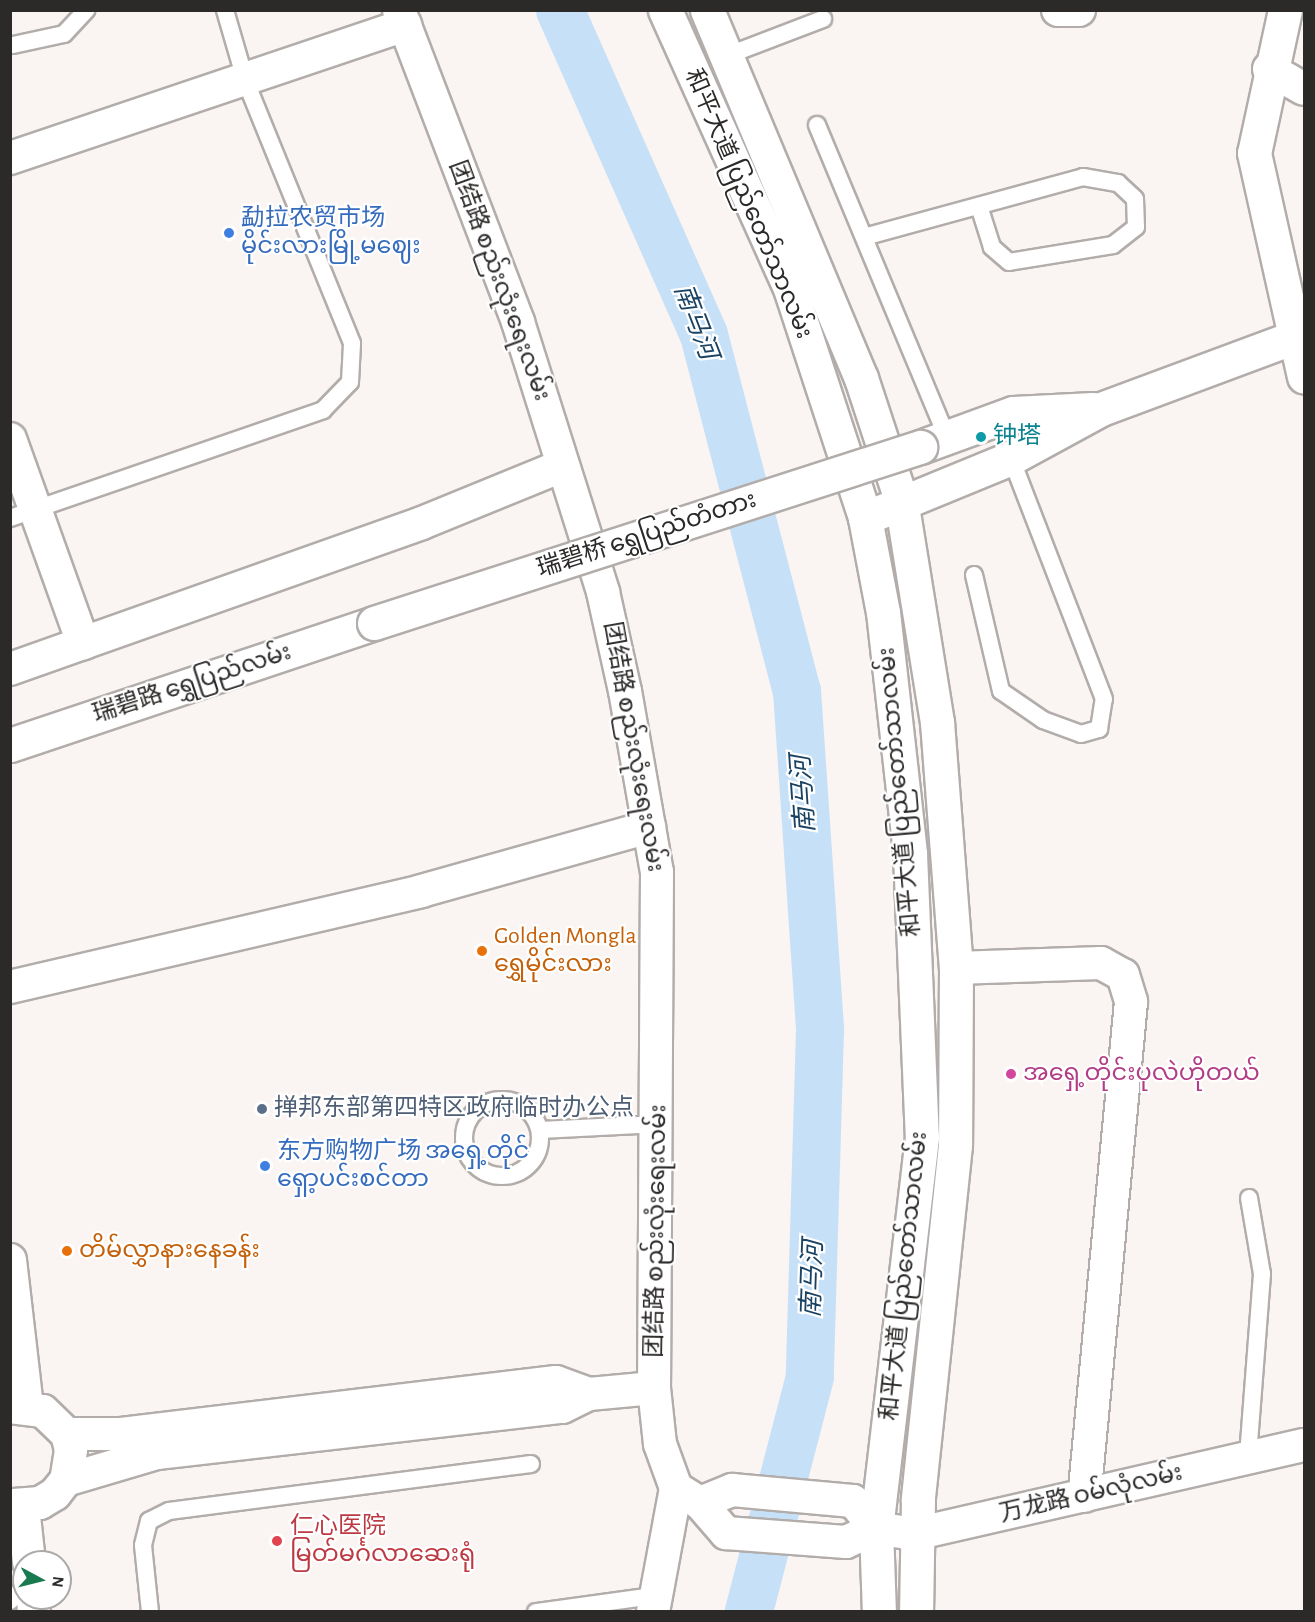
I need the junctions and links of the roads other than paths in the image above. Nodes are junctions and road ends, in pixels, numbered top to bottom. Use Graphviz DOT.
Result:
graph roads {
  1 [pos="86,10"];
  2 [pos="225,10"];
  3 [pos="665,10"];
  4 [pos="707,10"];
  5 [pos="1058,10"];
  6 [pos="1079,10"];
  7 [pos="1285,10"];
  8 [pos="402,18"];
  9 [pos="823,19"];
  10 [pos="11,44"];
  11 [pos="726,56"];
  12 [pos="1269,69"];
  13 [pos="244,79"];
  14 [pos="1305,89"];
  15 [pos="817,125"];
  16 [pos="10,158"];
  17 [pos="979,206"];
  18 [pos="864,237"];
  19 [pos="1292,338"];
  20 [pos="1305,376"];
  21 [pos="1101,409"];
  22 [pos="10,438"];
  23 [pos="933,442"];
  24 [pos="1011,458"];
  25 [pos="562,466"];
  26 [pos="901,500"];
  27 [pos="23,513"];
  28 [pos="865,518"];
  29 [pos="974,574"];
  30 [pos="374,623"];
  31 [pos="83,643"];
  32 [pos="10,669"];
  33 [pos="10,745"];
  34 [pos="650,827"];
  35 [pos="956,968"];
  36 [pos="10,987"];
  37 [pos="659,1124"];
  38 [pos="540,1131"];
  39 [pos="1249,1198"];
  40 [pos="10,1260"];
  41 [pos="654,1388"];
  42 [pos="589,1394"];
  43 [pos="19,1406"];
  44 [pos="67,1434"];
  45 [pos="1305,1444"];
  46 [pos="1248,1456"];
  47 [pos="531,1464"];
  48 [pos="66,1480"];
  49 [pos="688,1495"];
  50 [pos="1084,1496"];
  51 [pos="17,1506"];
  52 [pos="876,1527"];
  53 [pos="915,1534"];
  54 [pos="26,1550"];
  55 [pos="656,1603"];
  56 [pos="150,1611"];
  57 [pos="536,1611"];
  58 [pos="879,1611"];
  59 [pos="916,1611"];
  1 -- 10 [label="lane"];
  2 -- 13 [label="lane"];
  3 -- 28 [label="main road, 和平大道 ပြည်တော်သာလမ်း"];
  4 -- 11 [label="main road, 和平大道 ပြည်တော်သာလမ်း"];
  5 -- 6 [label="street"];
  7 -- 12 [label="main road"];
  8 -- 13 [label="street"];
  8 -- 25 [label="street, 团结路 စည်းလုံးရေးလမ်း"];
  9 -- 11 [label="lane"];
  11 -- 26 [label="main road, 和平大道 ပြည်တော်သာလမ်း"];
  12 -- 14 [label="street"];
  12 -- 19 [label="main road"];
  13 -- 16 [label="street"];
  13 -- 27 [label="lane"];
  15 -- 18 [label="lane"];
  17 -- 17 [label="lane"];
  17 -- 18 [label="lane"];
  18 -- 23 [label="lane"];
  19 -- 20 [label="main road"];
  19 -- 21 [label="main road"];
  21 -- 23 [label="main road"];
  21 -- 24 [label="main road"];
  22 -- 27 [label="street"];
  23 -- 30 [label="main road, 瑞碧桥 ရွှေပြည်တံတား, bridge"];
  24 -- 26 [label="main road"];
  24 -- 29 [label="lane"];
  25 -- 31 [label="street"];
  25 -- 34 [label="street, 团结路 စည်းလုံးရေးလမ်း"];
  26 -- 28 [label="main road"];
  26 -- 35 [label="main road, 和平大道 ပြည်တော်သာလမ်း"];
  27 -- 31 [label="street"];
  28 -- 52 [label="main road, 和平大道 ပြည်တော်သာလမ်း"];
  30 -- 33 [label="main road, 瑞碧路 ရွှေပြည်လမ်း"];
  31 -- 32 [label="street"];
  34 -- 36 [label="street"];
  34 -- 37 [label="street, 团结路 စည်းလုံးရေးလမ်း"];
  35 -- 50 [label="street"];
  35 -- 53 [label="main road, 和平大道 ပြည်တော်သာလမ်း"];
  37 -- 38 [label="lane"];
  37 -- 41 [label="street, 团结路 စည်းလုံးရေးလမ်း"];
  38 -- 38 [label="lane"];
  39 -- 46 [label="lane"];
  40 -- 43 [label="street"];
  41 -- 42 [label="street"];
  41 -- 49 [label="street, 团结路 စည်းလုံးရေးလမ်း"];
  42 -- 44 [label="street"];
  42 -- 48 [label="street"];
  43 -- 44 [label="street"];
  44 -- 48 [label="street"];
  45 -- 46 [label="street, 万龙路 ဝမ်လုံလမ်း"];
  46 -- 50 [label="street, 万龙路 ဝမ်လုံလမ်း"];
  47 -- 56 [label="lane"];
  48 -- 51 [label="street"];
  49 -- 52 [label="street"];
  49 -- 52 [label="street"];
  49 -- 55 [label="street"];
  50 -- 53 [label="street, 万龙路 ဝမ်လုံလမ်း"];
  51 -- 54 [label="street"];
  52 -- 53 [label="street, 万龙路 ဝမ်လုံလမ်း"];
  52 -- 58 [label="main road, 和平大道 ပြည်တော်သာလမ်း"];
  53 -- 59 [label="main road, 和平大道 ပြည်တော်သာလမ်း"];
  55 -- 57 [label="lane"];
}
